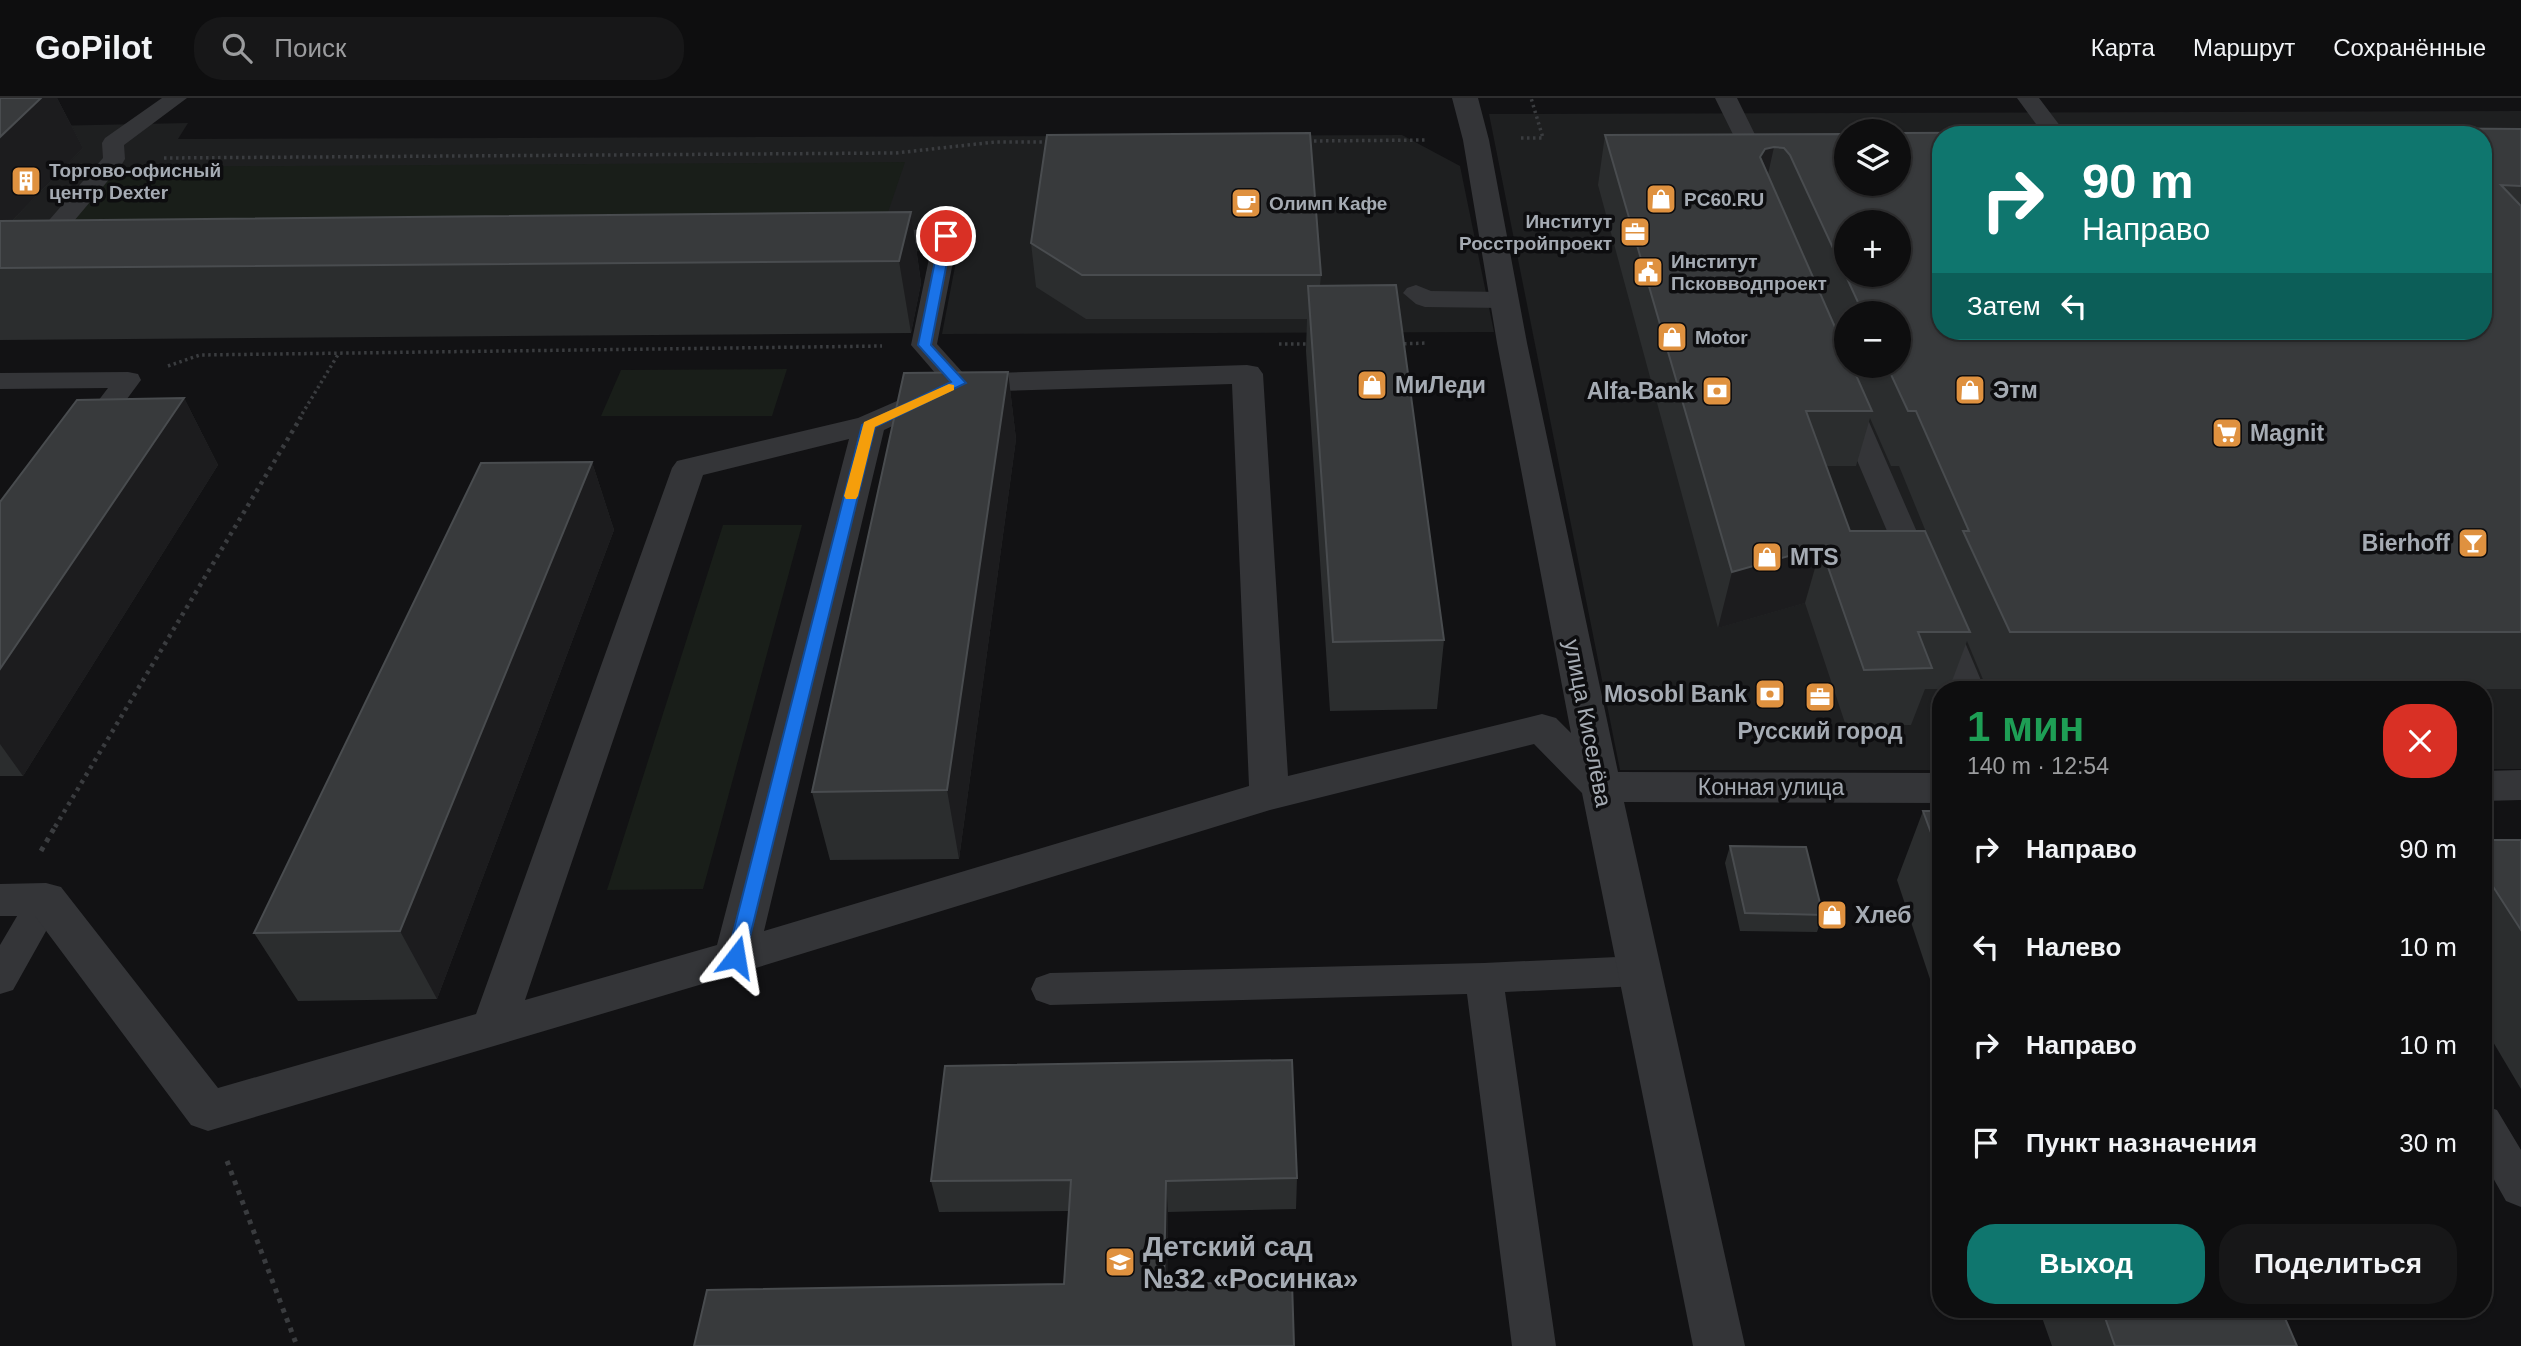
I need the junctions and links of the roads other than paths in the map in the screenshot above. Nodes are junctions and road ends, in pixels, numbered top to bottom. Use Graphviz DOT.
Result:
graph roads {
  1 [pos="176,98"];
  2 [pos="1465,98"];
  3 [pos="1726,98"];
  4 [pos="2028,98"];
  5 [pos="2049,126"];
  6 [pos="1834,169"];
  7 [pos="849,239"];
  8 [pos="59,256"];
  9 [pos="1416,293"];
  10 [pos="1504,300"];
  11 [pos="1837,378"];
  12 [pos="0,381"];
  13 [pos="959,383"];
  14 [pos="869,425"];
  15 [pos="72,454"];
  16 [pos="1965,681"];
  17 [pos="2521,785"];
  18 [pos="2492,786"];
  19 [pos="1601,787"];
  20 [pos="1932,788"];
  21 [pos="1269,795"];
  22 [pos="19,899"];
  23 [pos="736,957"];
  24 [pos="1639,971"];
  25 [pos="1484,978"];
  26 [pos="0,979"];
  27 [pos="1050,989"];
  28 [pos="494,1026"];
  29 [pos="2492,1138"];
  30 [pos="2521,1188"];
  31 [pos="1534,1346"];
  32 [pos="1719,1346"];
  1 -- 8 [label="lane"];
  2 -- 10 [label="street, улица Киселёва"];
  3 -- 6 [label="lane"];
  4 -- 5 [label="lane"];
  7 -- 13 [label="lane"];
  9 -- 10 [label="lane"];
  10 -- 19 [label="street, улица Киселёва"];
  11 -- 16 [label="lane"];
  12 -- 15 [label="lane"];
  13 -- 14 [label="street"];
  13 -- 21 [label="street"];
  14 -- 23 [label="street"];
  14 -- 28 [label="street"];
  17 -- 18 [label="street"];
  19 -- 20 [label="street, Конная улица"];
  19 -- 21 [label="street"];
  19 -- 24 [label="street, улица Киселёва"];
  21 -- 23 [label="street"];
  22 -- 26 [label="lane"];
  22 -- 28 [label="street"];
  23 -- 28 [label="street"];
  24 -- 25 [label="lane"];
  24 -- 32 [label="street, улица Киселёва"];
  25 -- 27 [label="lane"];
  25 -- 31 [label="lane"];
  29 -- 30 [label="lane"];
}
